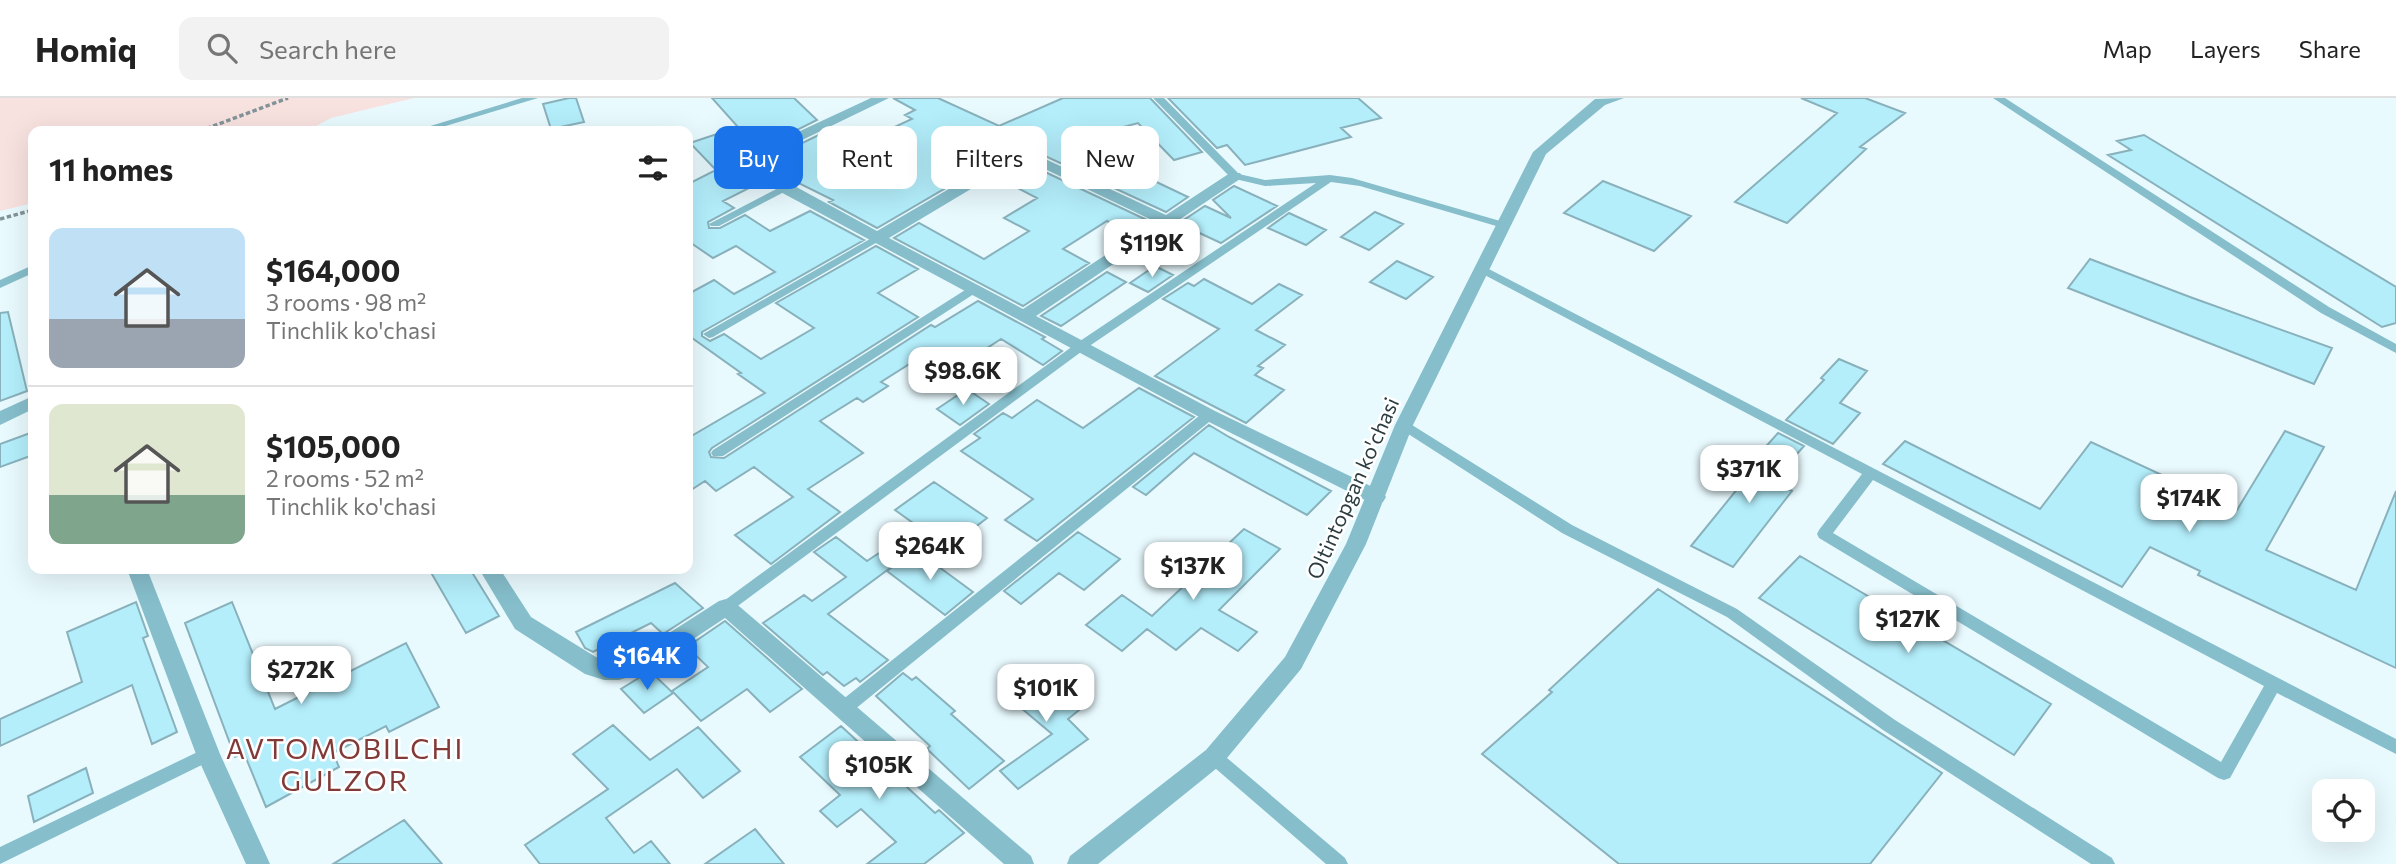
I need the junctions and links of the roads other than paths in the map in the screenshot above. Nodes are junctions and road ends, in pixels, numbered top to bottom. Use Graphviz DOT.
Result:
graph roads {
  1 [pos="533,98"];
  2 [pos="882,98"];
  3 [pos="1158,98"];
  4 [pos="1617,98"];
  5 [pos="1998,98"];
  6 [pos="436,126"];
  7 [pos="803,136"];
  8 [pos="1235,176"];
  9 [pos="1330,178"];
  10 [pos="782,189"];
  11 [pos="786,189"];
  12 [pos="1167,221"];
  13 [pos="715,224"];
  14 [pos="1503,225"];
  15 [pos="877,238"];
  16 [pos="1481,269"];
  17 [pos="28,271"];
  18 [pos="0,284"];
  19 [pos="974,289"];
  20 [pos="1024,316"];
  21 [pos="709,334"];
  22 [pos="1080,346"];
  23 [pos="2396,349"];
  24 [pos="28,405"];
  25 [pos="1209,415"];
  26 [pos="0,419"];
  27 [pos="1404,425"];
  28 [pos="718,453"];
  29 [pos="1871,473"];
  30 [pos="1376,497"];
  31 [pos="139,574"];
  32 [pos="492,574"];
  33 [pos="726,607"];
  34 [pos="2274,684"];
  35 [pos="843,709"];
  36 [pos="2396,747"];
  37 [pos="208,754"];
  38 [pos="1213,757"];
  39 [pos="0,856"];
  40 [pos="258,864"];
  41 [pos="1022,864"];
  42 [pos="1079,864"];
  43 [pos="1339,864"];
  44 [pos="2106,864"];
  1 -- 6 [label="lane"];
  2 -- 7 [label="street"];
  3 -- 8 [label="lane"];
  4 -- 14 [label="street, Oltintopgan ko'chasi"];
  5 -- 23 [label="lane"];
  8 -- 9 [label="lane"];
  8 -- 12 [label="street"];
  9 -- 14 [label="lane"];
  9 -- 22 [label="lane"];
  10 -- 13 [label="lane"];
  11 -- 15 [label="street"];
  12 -- 15 [label="street"];
  12 -- 20 [label="street"];
  14 -- 16 [label="street, Oltintopgan ko'chasi"];
  15 -- 19 [label="street"];
  15 -- 21 [label="lane"];
  16 -- 27 [label="street, Oltintopgan ko'chasi"];
  16 -- 29 [label="lane"];
  17 -- 18 [label="lane"];
  19 -- 20 [label="street"];
  19 -- 28 [label="lane"];
  20 -- 22 [label="street"];
  22 -- 25 [label="street"];
  22 -- 33 [label="lane"];
  24 -- 26 [label="street"];
  25 -- 30 [label="street"];
  25 -- 35 [label="lane"];
  27 -- 30 [label="street, Oltintopgan ko'chasi"];
  27 -- 44 [label="lane"];
  29 -- 34 [label="lane"];
  29 -- 34 [label="lane"];
  30 -- 38 [label="street, Oltintopgan ko'chasi"];
  31 -- 37 [label="street"];
  32 -- 33 [label="street"];
  33 -- 35 [label="street"];
  34 -- 36 [label="lane"];
  35 -- 41 [label="street"];
  37 -- 39 [label="lane"];
  37 -- 40 [label="street"];
  38 -- 42 [label="street, Oltintopgan ko'chasi"];
  38 -- 43 [label="lane"];
}
